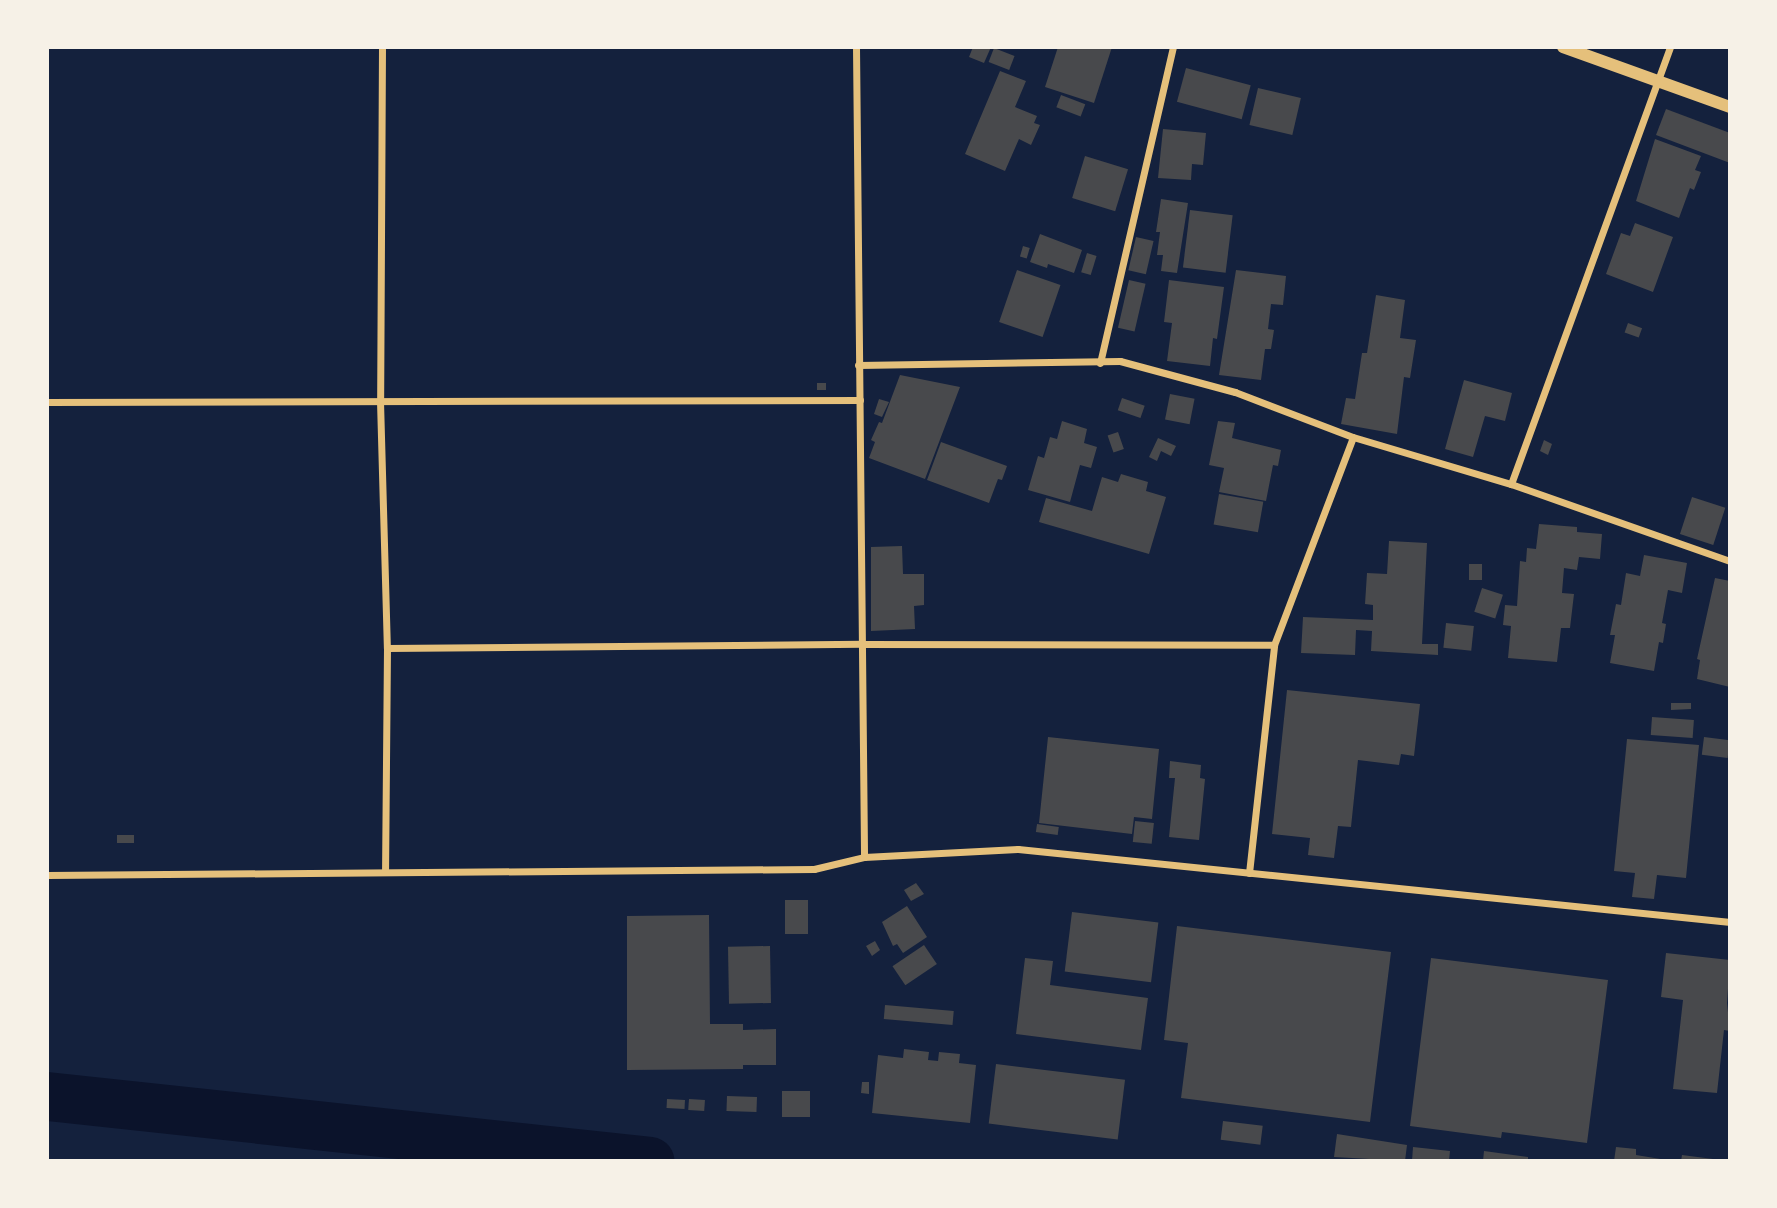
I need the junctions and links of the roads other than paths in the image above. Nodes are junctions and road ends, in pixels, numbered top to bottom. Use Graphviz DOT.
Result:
graph roads {
  1 [pos="382,47"];
  2 [pos="856,47"];
  3 [pos="1173,47"];
  4 [pos="1563,47"];
  5 [pos="1670,47"];
  6 [pos="1658,82"];
  7 [pos="1730,107"];
  8 [pos="1100,363"];
  9 [pos="858,365"];
  10 [pos="860,400"];
  11 [pos="380,401"];
  12 [pos="47,402"];
  13 [pos="1353,437"];
  14 [pos="1511,484"];
  15 [pos="1730,561"];
  16 [pos="862,644"];
  17 [pos="1273,645"];
  18 [pos="387,648"];
  19 [pos="864,857"];
  20 [pos="385,872"];
  21 [pos="1249,873"];
  22 [pos="47,875"];
  23 [pos="1730,922"];
  1 -- 11 [label="street"];
  2 -- 9 [label="street"];
  3 -- 8 [label="street"];
  4 -- 6 [label="street"];
  5 -- 6 [label="street"];
  6 -- 7 [label="street"];
  6 -- 14 [label="street"];
  8 -- 9 [label="street"];
  8 -- 13 [label="street"];
  9 -- 10 [label="street"];
  10 -- 11 [label="street"];
  10 -- 16 [label="street"];
  11 -- 12 [label="street"];
  11 -- 18 [label="street"];
  13 -- 14 [label="street"];
  13 -- 17 [label="street"];
  14 -- 15 [label="street"];
  16 -- 17 [label="street"];
  16 -- 18 [label="street"];
  16 -- 19 [label="street"];
  17 -- 21 [label="street"];
  18 -- 20 [label="street"];
  19 -- 20 [label="street"];
  19 -- 21 [label="street"];
  20 -- 22 [label="street"];
  21 -- 23 [label="street"];
}
